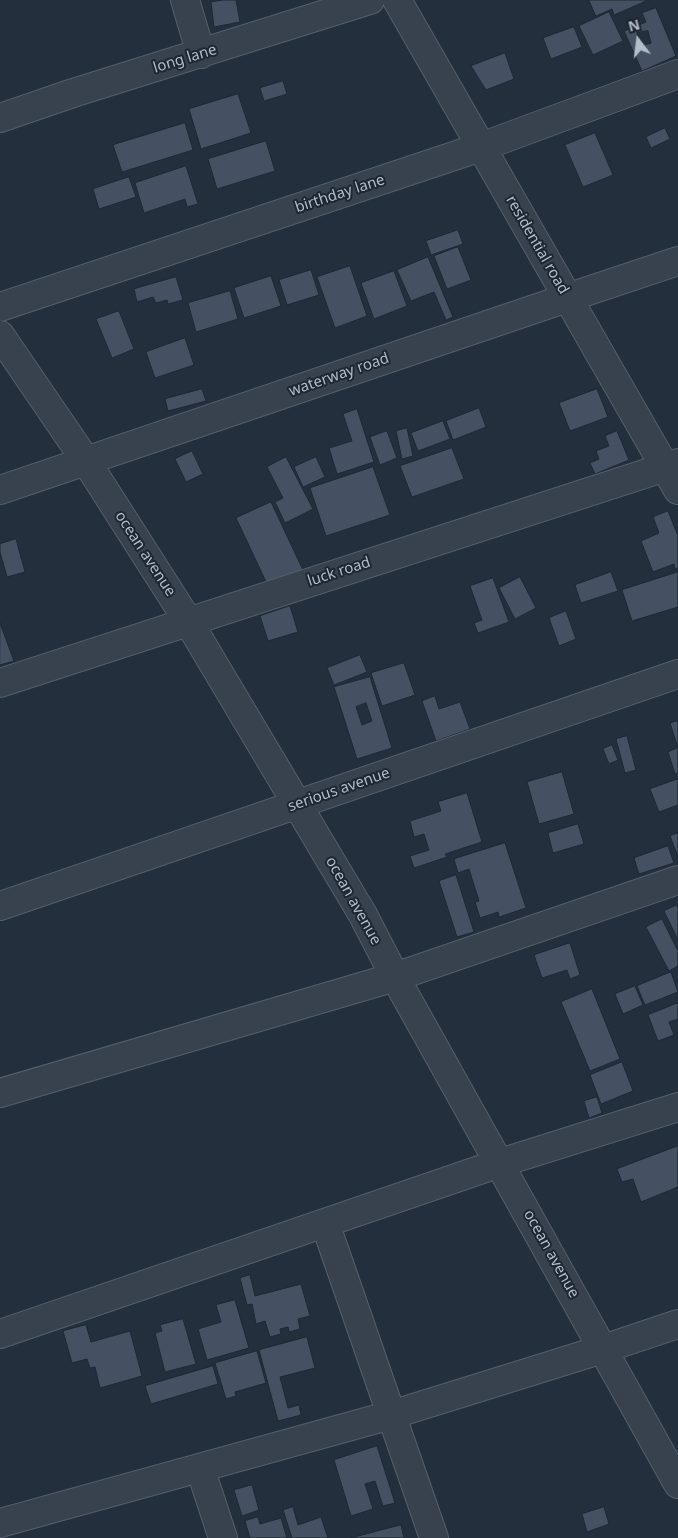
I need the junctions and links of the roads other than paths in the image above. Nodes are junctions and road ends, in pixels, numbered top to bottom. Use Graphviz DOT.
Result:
graph roads {
  1 [pos="184,0"];
  2 [pos="370,0"];
  3 [pos="397,0"];
  4 [pos="201,54"];
  5 [pos="678,74"];
  6 [pos="0,118"];
  7 [pos="481,147"];
  8 [pos="678,262"];
  9 [pos="568,298"];
  10 [pos="0,307"];
  11 [pos="0,335"];
  12 [pos="86,461"];
  13 [pos="674,473"];
  14 [pos="0,490"];
  15 [pos="188,621"];
  16 [pos="678,674"];
  17 [pos="0,683"];
  18 [pos="298,804"];
  19 [pos="678,880"];
  20 [pos="0,906"];
  21 [pos="395,977"];
  22 [pos="0,1093"];
  23 [pos="678,1107"];
  24 [pos="500,1163"];
  25 [pos="325,1223"];
  26 [pos="678,1324"];
  27 [pos="0,1334"];
  28 [pos="603,1349"];
  29 [pos="391,1415"];
  30 [pos="200,1468"];
  31 [pos="678,1484"];
  32 [pos="5,1520"];
  33 [pos="223,1538"];
  34 [pos="434,1538"];
  1 -- 4 [label="street"];
  2 -- 4 [label="street, long lane"];
  3 -- 7 [label="street, residential road"];
  4 -- 6 [label="street, long lane"];
  5 -- 7 [label="street, birthday lane"];
  7 -- 9 [label="street, residential road"];
  7 -- 10 [label="street, birthday lane"];
  8 -- 9 [label="street, waterway road"];
  9 -- 12 [label="street, waterway road"];
  9 -- 13 [label="street, residential road"];
  11 -- 12 [label="street, ocean avenue"];
  12 -- 14 [label="street, waterway road"];
  12 -- 15 [label="street, ocean avenue"];
  13 -- 15 [label="street, luck road"];
  15 -- 17 [label="street, luck road"];
  15 -- 18 [label="street, ocean avenue"];
  16 -- 18 [label="street, serious avenue"];
  18 -- 20 [label="street, serious avenue"];
  18 -- 21 [label="street, ocean avenue"];
  19 -- 21 [label="street"];
  21 -- 22 [label="street"];
  21 -- 24 [label="street, ocean avenue"];
  23 -- 24 [label="street"];
  24 -- 25 [label="street"];
  24 -- 28 [label="street, ocean avenue"];
  25 -- 27 [label="street"];
  25 -- 29 [label="street"];
  26 -- 28 [label="street"];
  28 -- 29 [label="street"];
  28 -- 31 [label="street, ocean avenue"];
  29 -- 30 [label="street"];
  29 -- 34 [label="street"];
  30 -- 32 [label="street"];
  30 -- 33 [label="street"];
}
